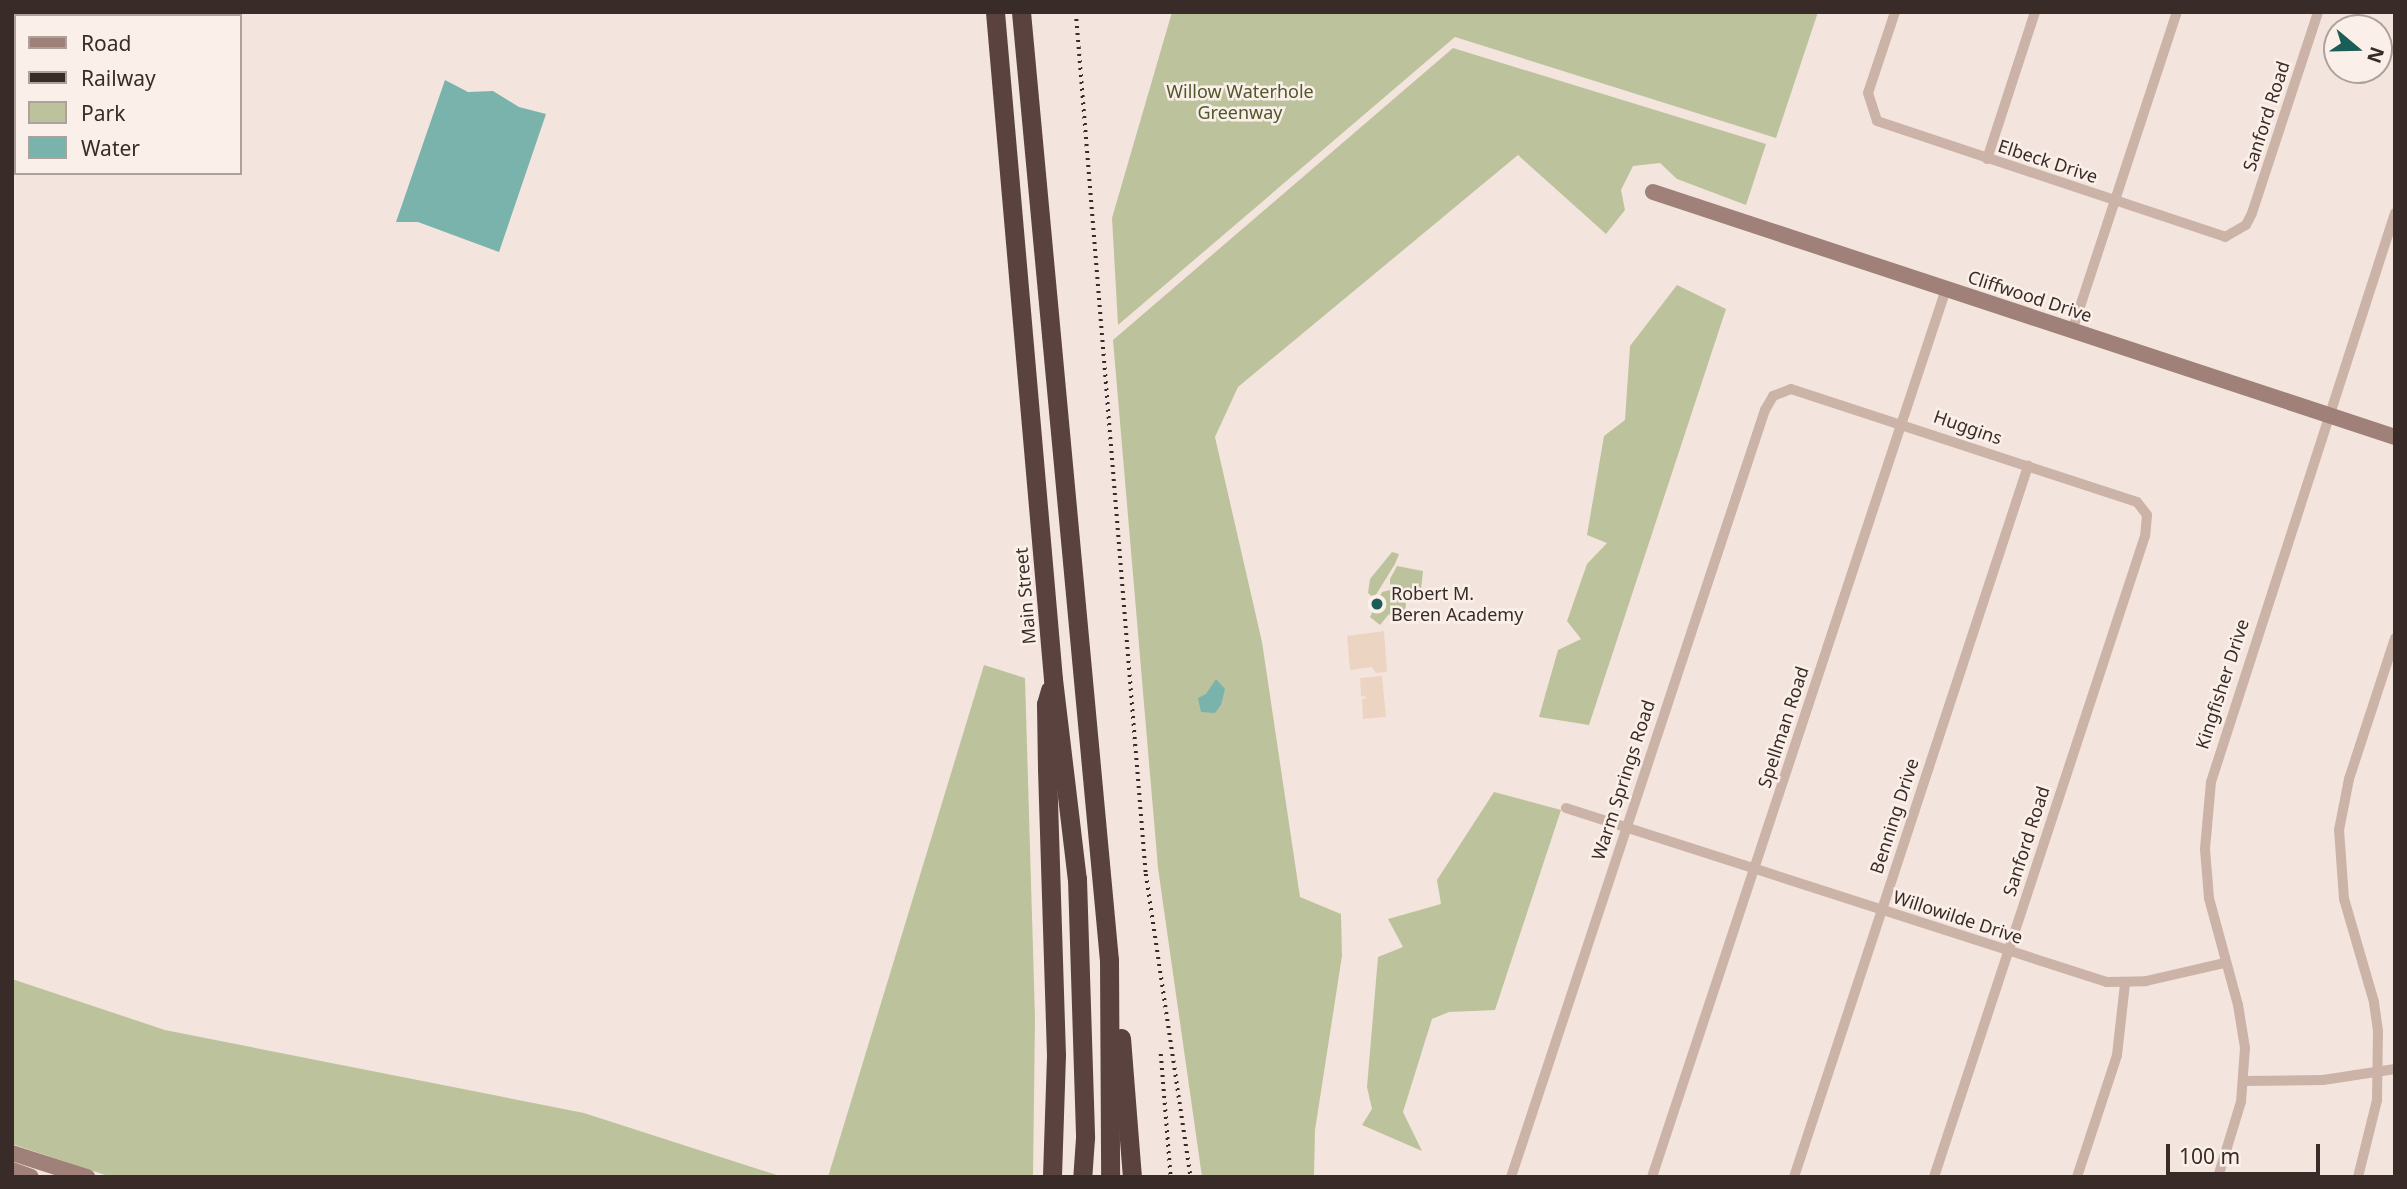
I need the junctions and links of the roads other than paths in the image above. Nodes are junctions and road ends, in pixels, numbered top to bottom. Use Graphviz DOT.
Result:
graph roads {
  1 [pos="995,12"];
  2 [pos="1021,12"];
  3 [pos="1895,12"];
  4 [pos="2035,12"];
  5 [pos="2177,12"];
  6 [pos="2318,12"];
  7 [pos="1987,159"];
  8 [pos="1653,192"];
  9 [pos="2115,201"];
  10 [pos="2395,213"];
  11 [pos="2243,228"];
  12 [pos="1946,289"];
  13 [pos="2072,331"];
  14 [pos="1773,396"];
  15 [pos="2328,415"];
  16 [pos="1902,424"];
  17 [pos="2395,437"];
  18 [pos="2028,466"];
  19 [pos="2147,515"];
  20 [pos="2395,638"];
  21 [pos="1053,679"];
  22 [pos="1566,808"];
  23 [pos="1626,827"];
  24 [pos="1754,870"];
  25 [pos="1881,911"];
  26 [pos="1107,929"];
  27 [pos="2008,952"];
  28 [pos="2224,963"];
  29 [pos="2125,984"];
  30 [pos="2395,1069"];
  31 [pos="2379,1070"];
  32 [pos="2245,1080"];
  33 [pos="12,1153"];
  34 [pos="12,1170"];
  35 [pos="31,1177"];
  36 [pos="88,1177"];
  37 [pos="1052,1177"];
  38 [pos="1082,1177"];
  39 [pos="1110,1177"];
  40 [pos="1132,1177"];
  41 [pos="1511,1177"];
  42 [pos="1652,1177"];
  43 [pos="1794,1177"];
  44 [pos="1934,1177"];
  45 [pos="2077,1177"];
  46 [pos="2218,1177"];
  47 [pos="2358,1177"];
  1 -- 21 [label="highway, Main Street"];
  2 -- 26 [label="highway"];
  3 -- 7 [label="street, Elbeck Drive"];
  4 -- 7 [label="street"];
  5 -- 9 [label="street"];
  6 -- 11 [label="street, Sanford Road"];
  7 -- 9 [label="street, Elbeck Drive"];
  8 -- 12 [label="street, Cliffwood Drive"];
  9 -- 11 [label="street, Elbeck Drive"];
  9 -- 13 [label="street"];
  10 -- 15 [label="street, Kingfisher Drive"];
  12 -- 13 [label="street, Cliffwood Drive"];
  12 -- 16 [label="street, Spellman Road"];
  13 -- 15 [label="street, Cliffwood Drive"];
  14 -- 16 [label="street, Huggins"];
  14 -- 23 [label="street, Warm Springs Road"];
  15 -- 17 [label="street, Cliffwood Drive"];
  15 -- 28 [label="street, Kingfisher Drive"];
  16 -- 18 [label="street, Huggins"];
  16 -- 24 [label="street, Spellman Road"];
  18 -- 19 [label="street, Huggins"];
  18 -- 25 [label="street, Benning Drive"];
  19 -- 27 [label="street, Sanford Road"];
  20 -- 31 [label="street"];
  21 -- 37 [label="highway"];
  21 -- 38 [label="highway, Main Street"];
  22 -- 23 [label="street, Willowilde Drive"];
  23 -- 24 [label="street, Willowilde Drive"];
  23 -- 41 [label="street, Warm Springs Road"];
  24 -- 25 [label="street, Willowilde Drive"];
  24 -- 42 [label="street, Spellman Road"];
  25 -- 27 [label="street, Willowilde Drive"];
  25 -- 43 [label="street, Benning Drive"];
  26 -- 39 [label="highway"];
  26 -- 40 [label="highway"];
  27 -- 29 [label="street, Willowilde Drive"];
  27 -- 44 [label="street, Sanford Road"];
  28 -- 29 [label="street, Willowilde Drive"];
  28 -- 32 [label="street, Kingfisher Drive"];
  29 -- 45 [label="street"];
  30 -- 31 [label="street"];
  31 -- 32 [label="street"];
  31 -- 47 [label="street"];
  32 -- 46 [label="street, Kingfisher Drive"];
  33 -- 36 [label="street"];
  34 -- 35 [label="street"];
}
